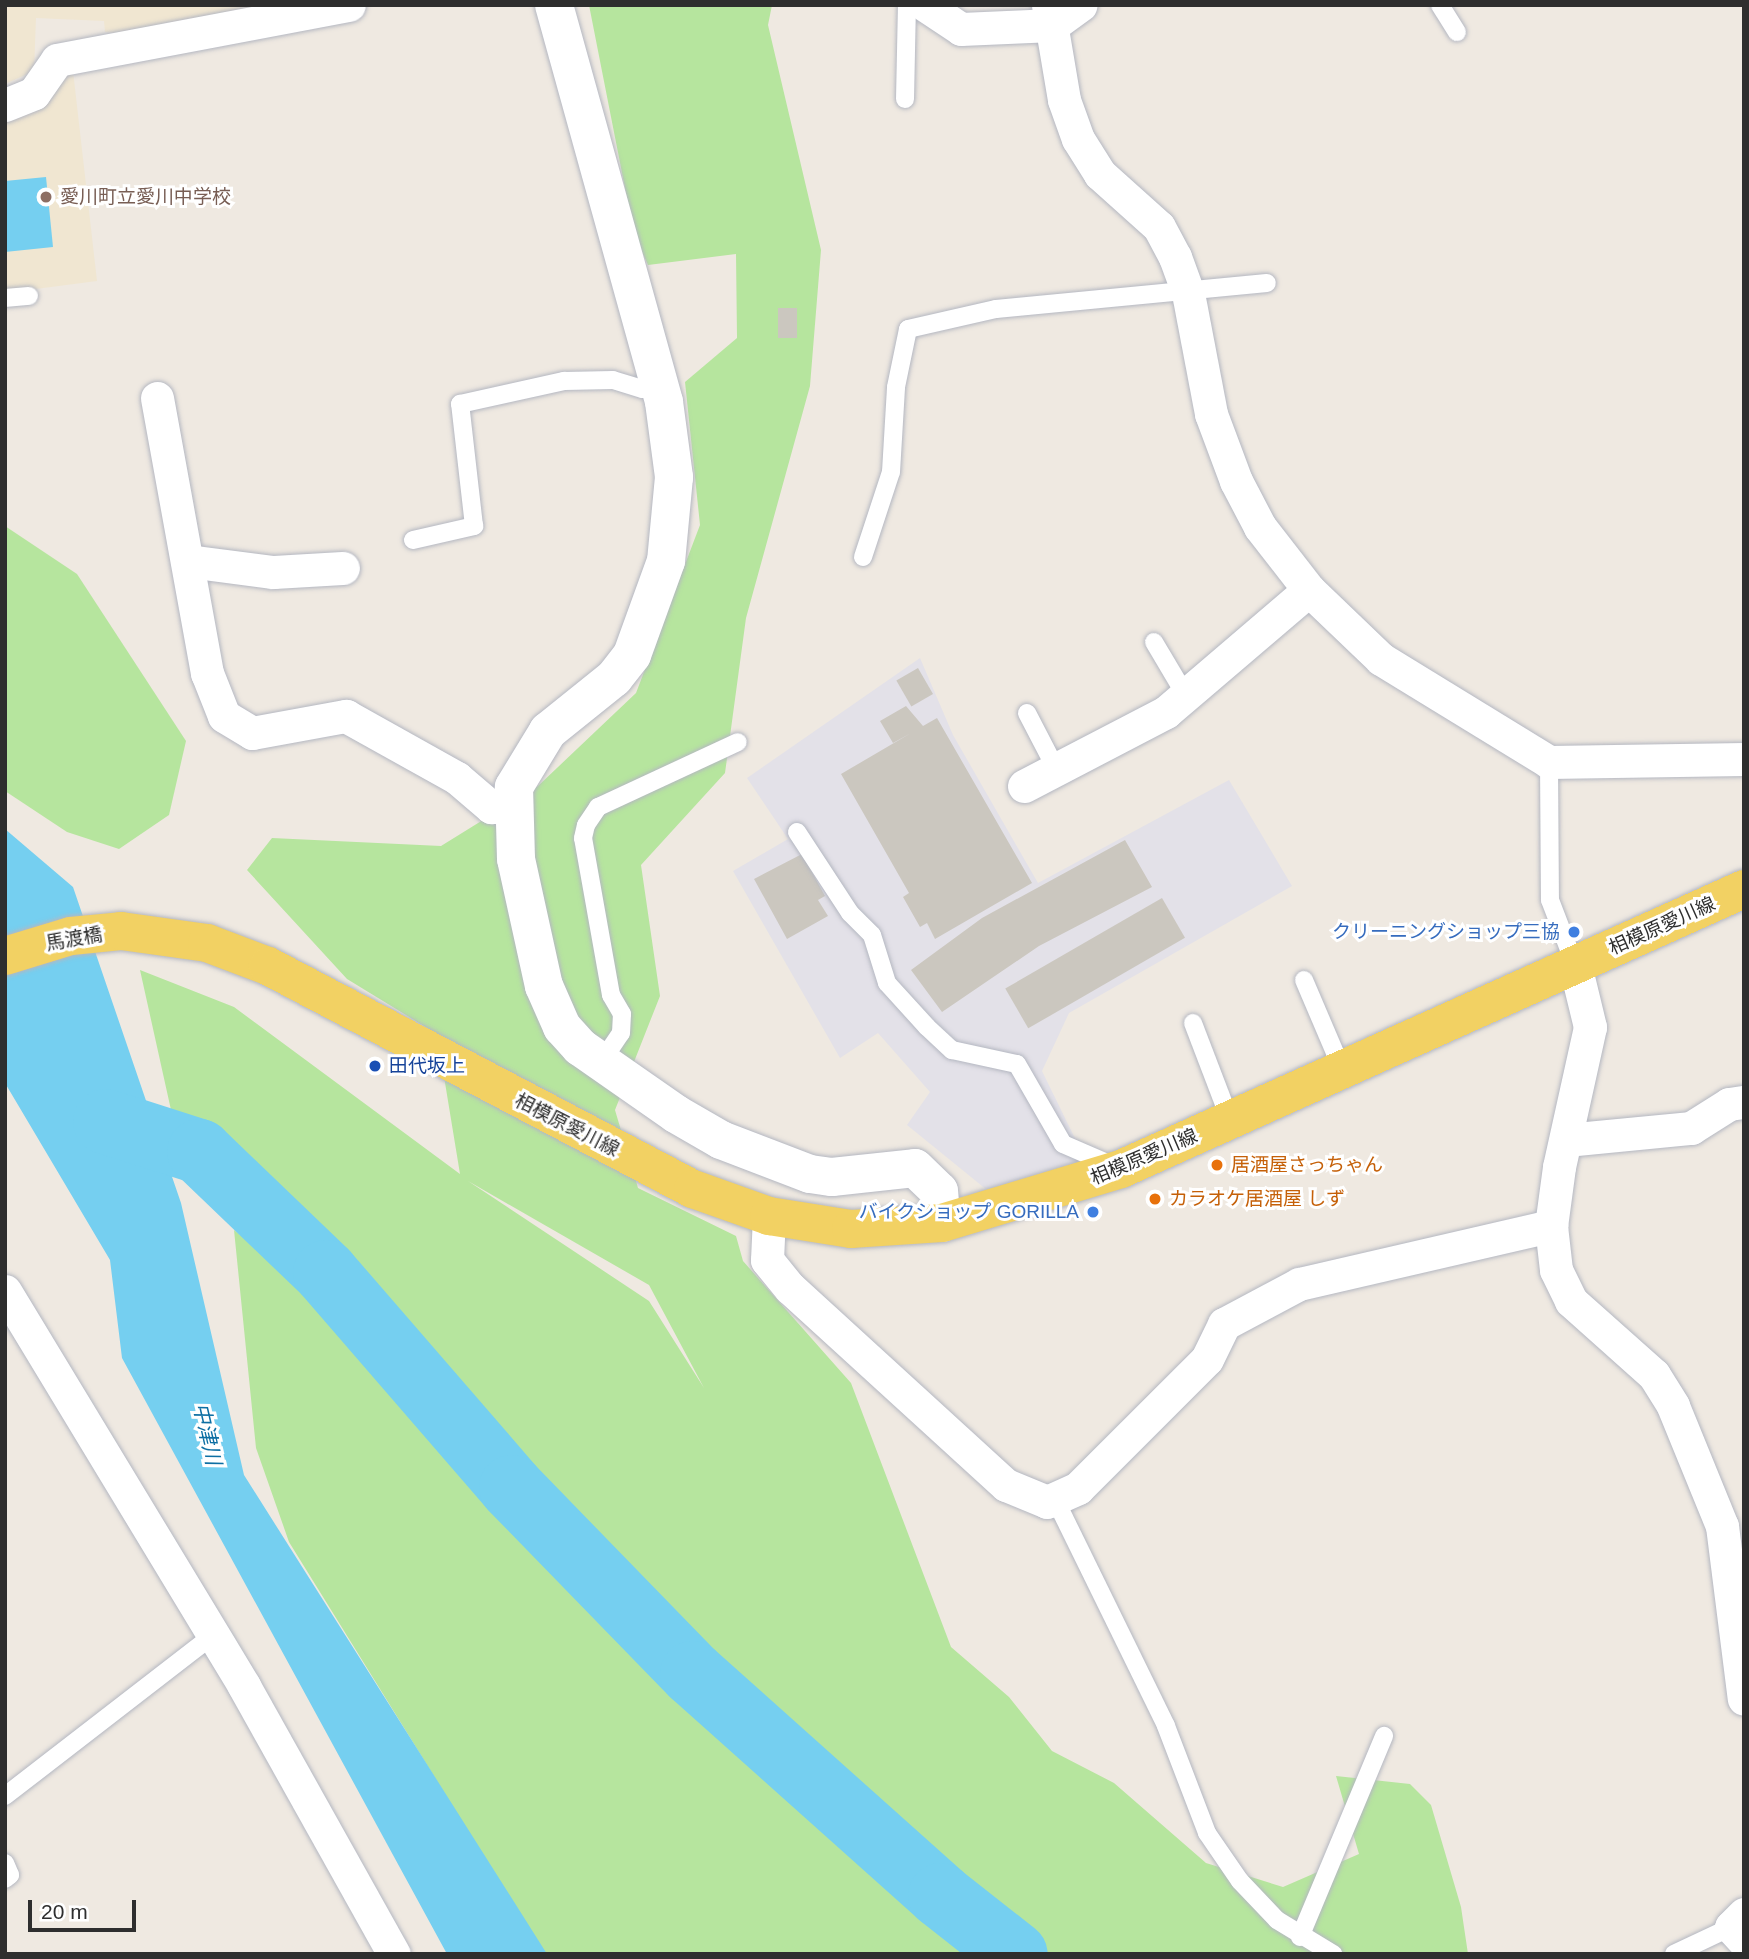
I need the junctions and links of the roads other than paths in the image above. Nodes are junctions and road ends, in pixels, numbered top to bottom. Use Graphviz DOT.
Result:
graph roads {
  1 [pos="349,5"];
  2 [pos="554,5"];
  3 [pos="907,5"];
  4 [pos="925,5"];
  5 [pos="1081,5"];
  6 [pos="1440,5"];
  7 [pos="1050,15"];
  8 [pos="1457,32"];
  9 [pos="905,99"];
  10 [pos="5,106"];
  11 [pos="1267,284"];
  12 [pos="1188,293"];
  13 [pos="29,296"];
  14 [pos="5,298"];
  15 [pos="660,387"];
  16 [pos="157,398"];
  17 [pos="413,540"];
  18 [pos="863,557"];
  19 [pos="188,561"];
  20 [pos="343,568"];
  21 [pos="1309,590"];
  22 [pos="1154,642"];
  23 [pos="1186,696"];
  24 [pos="1027,713"];
  25 [pos="738,742"];
  26 [pos="1744,759"];
  27 [pos="1549,762"];
  28 [pos="1056,769"];
  29 [pos="1024,786"];
  30 [pos="511,807"];
  31 [pos="797,832"];
  32 [pos="1744,889"];
  33 [pos="144,931"];
  34 [pos="5,956"];
  35 [pos="1575,965"];
  36 [pos="1304,980"];
  37 [pos="1193,1023"];
  38 [pos="600,1065"];
  39 [pos="1342,1069"];
  40 [pos="1744,1102"];
  41 [pos="1230,1120"];
  42 [pos="1566,1140"];
  43 [pos="1121,1169"];
  44 [pos="769,1216"];
  45 [pos="943,1223"];
  46 [pos="1551,1226"];
  47 [pos="5,1292"];
  48 [pos="1056,1501"];
  49 [pos="213,1635"];
  50 [pos="1744,1699"];
  51 [pos="1384,1736"];
  52 [pos="5,1796"];
  53 [pos="5,1863"];
  54 [pos="5,1879"];
  55 [pos="1740,1927"];
  56 [pos="1300,1937"];
  57 [pos="394,1954"];
  58 [pos="1332,1954"];
  59 [pos="1674,1954"];
  1 -- 10 [label="street"];
  2 -- 15 [label="street"];
  3 -- 9 [label="lane"];
  4 -- 7 [label="street"];
  5 -- 7 [label="street"];
  6 -- 8 [label="lane"];
  7 -- 12 [label="street"];
  11 -- 12 [label="lane"];
  12 -- 18 [label="lane"];
  12 -- 21 [label="street"];
  13 -- 14 [label="lane"];
  15 -- 17 [label="lane"];
  15 -- 30 [label="street"];
  16 -- 19 [label="street"];
  19 -- 20 [label="street"];
  19 -- 30 [label="street"];
  21 -- 23 [label="street"];
  21 -- 27 [label="street"];
  22 -- 23 [label="lane"];
  23 -- 28 [label="street"];
  24 -- 28 [label="lane"];
  25 -- 38 [label="lane"];
  26 -- 27 [label="street"];
  27 -- 35 [label="lane"];
  28 -- 29 [label="street"];
  30 -- 38 [label="street"];
  31 -- 43 [label="lane"];
  32 -- 35 [label="main road, 相模原愛川線"];
  33 -- 34 [label="main road, 馬渡橋"];
  33 -- 44 [label="main road, 相模原愛川線"];
  35 -- 39 [label="main road, 相模原愛川線"];
  35 -- 42 [label="street"];
  36 -- 39 [label="lane"];
  37 -- 41 [label="lane"];
  38 -- 45 [label="street"];
  39 -- 41 [label="main road, 相模原愛川線"];
  40 -- 42 [label="street"];
  41 -- 43 [label="main road, 相模原愛川線"];
  42 -- 46 [label="street"];
  43 -- 45 [label="main road, 相模原愛川線"];
  44 -- 45 [label="main road, 相模原愛川線"];
  44 -- 48 [label="street"];
  46 -- 48 [label="street"];
  46 -- 50 [label="street"];
  47 -- 49 [label="street"];
  48 -- 56 [label="lane"];
  49 -- 52 [label="lane"];
  49 -- 57 [label="street"];
  51 -- 56 [label="lane"];
  53 -- 54 [label="lane"];
  55 -- 59 [label="lane"];
  56 -- 58 [label="lane"];
}
